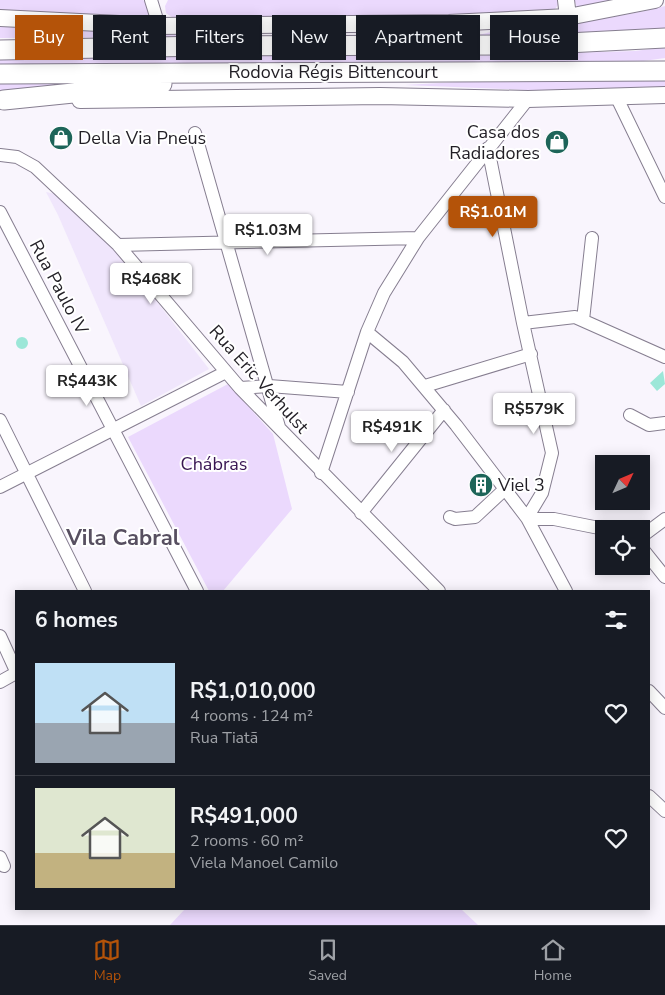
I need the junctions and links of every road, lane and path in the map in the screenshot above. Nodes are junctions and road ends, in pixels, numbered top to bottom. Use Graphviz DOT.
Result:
graph roads {
  1 [pos="151,0"];
  2 [pos="566,0"];
  3 [pos="656,0"];
  4 [pos="156,15"];
  5 [pos="568,15"];
  6 [pos="578,15"];
  7 [pos="0,18"];
  8 [pos="490,21"];
  9 [pos="93,23"];
  10 [pos="166,26"];
  11 [pos="665,38"];
  12 [pos="0,50"];
  13 [pos="665,71"];
  14 [pos="364,72"];
  15 [pos="0,74"];
  16 [pos="665,95"];
  17 [pos="618,98"];
  18 [pos="528,99"];
  19 [pos="2,100"];
  20 [pos="195,133"];
  21 [pos="488,148"];
  22 [pos="0,155"];
  23 [pos="665,197"];
  24 [pos="0,212"];
  25 [pos="418,238"];
  26 [pos="592,238"];
  27 [pos="226,243"];
  28 [pos="118,245"];
  29 [pos="583,320"];
  30 [pos="523,322"];
  31 [pos="367,332"];
  32 [pos="530,354"];
  33 [pos="665,357"];
  34 [pos="226,372"];
  35 [pos="269,386"];
  36 [pos="425,386"];
  37 [pos="240,388"];
  38 [pos="348,392"];
  39 [pos="444,410"];
  40 [pos="630,414"];
  41 [pos="0,420"];
  42 [pos="665,423"];
  43 [pos="280,429"];
  44 [pos="114,430"];
  45 [pos="321,473"];
  46 [pos="28,474"];
  47 [pos="0,487"];
  48 [pos="505,490"];
  49 [pos="361,513"];
  50 [pos="450,517"];
  51 [pos="527,519"];
  52 [pos="665,520"];
  53 [pos="595,527"];
  54 [pos="650,531"];
  55 [pos="650,558"];
  56 [pos="665,576"];
  57 [pos="85,590"];
  58 [pos="196,590"];
  59 [pos="438,590"];
  60 [pos="565,590"];
  61 [pos="0,636"];
  62 [pos="15,670"];
  63 [pos="15,673"];
  64 [pos="0,682"];
  65 [pos="650,797"];
  66 [pos="665,811"];
  1 -- 4 [label="street"];
  2 -- 5 [label="main road"];
  3 -- 6 [label="main road"];
  7 -- 9 [label="main road"];
  8 -- 10 [label="main road"];
  11 -- 12 [label="highway, Rodovia Régis Bittencourt"];
  13 -- 14 [label="highway, Rodovia Régis Bittencourt"];
  14 -- 15 [label="highway, Rodovia Régis Bittencourt"];
  14 -- 19 [label="highway"];
  16 -- 17 [label="main road"];
  17 -- 18 [label="main road"];
  17 -- 23 [label="street"];
  18 -- 19 [label="main road"];
  18 -- 21 [label="street"];
  20 -- 27 [label="street"];
  21 -- 25 [label="street"];
  21 -- 30 [label="street"];
  22 -- 28 [label="street, Rua Eric Verhulst"];
  24 -- 44 [label="street, Rua Paulo IV"];
  25 -- 27 [label="street"];
  25 -- 31 [label="street"];
  26 -- 29 [label="street"];
  27 -- 28 [label="street"];
  27 -- 35 [label="street"];
  28 -- 34 [label="street, Rua Eric Verhulst"];
  29 -- 30 [label="street"];
  29 -- 33 [label="street"];
  30 -- 32 [label="street"];
  31 -- 36 [label="street"];
  31 -- 38 [label="street"];
  32 -- 36 [label="street"];
  32 -- 51 [label="street"];
  34 -- 37 [label="street, Rua Eric Verhulst"];
  34 -- 44 [label="street"];
  35 -- 37 [label="street"];
  35 -- 38 [label="street"];
  35 -- 43 [label="street"];
  36 -- 39 [label="street"];
  37 -- 43 [label="street, Rua Eric Verhulst"];
  38 -- 45 [label="street"];
  39 -- 48 [label="street"];
  39 -- 49 [label="street"];
  40 -- 42 [label="street"];
  41 -- 46 [label="street"];
  43 -- 45 [label="street, Rua Eric Verhulst"];
  44 -- 46 [label="street"];
  44 -- 58 [label="street, Rua Paulo IV"];
  45 -- 49 [label="street, Rua Eric Verhulst"];
  46 -- 47 [label="street"];
  46 -- 57 [label="street"];
  48 -- 50 [label="street"];
  48 -- 51 [label="street"];
  49 -- 59 [label="street, Rua Eric Verhulst"];
  51 -- 53 [label="street"];
  51 -- 60 [label="street"];
  52 -- 54 [label="street"];
  55 -- 56 [label="street"];
  61 -- 62 [label="street"];
  63 -- 64 [label="street"];
  65 -- 66 [label="street"];
}
